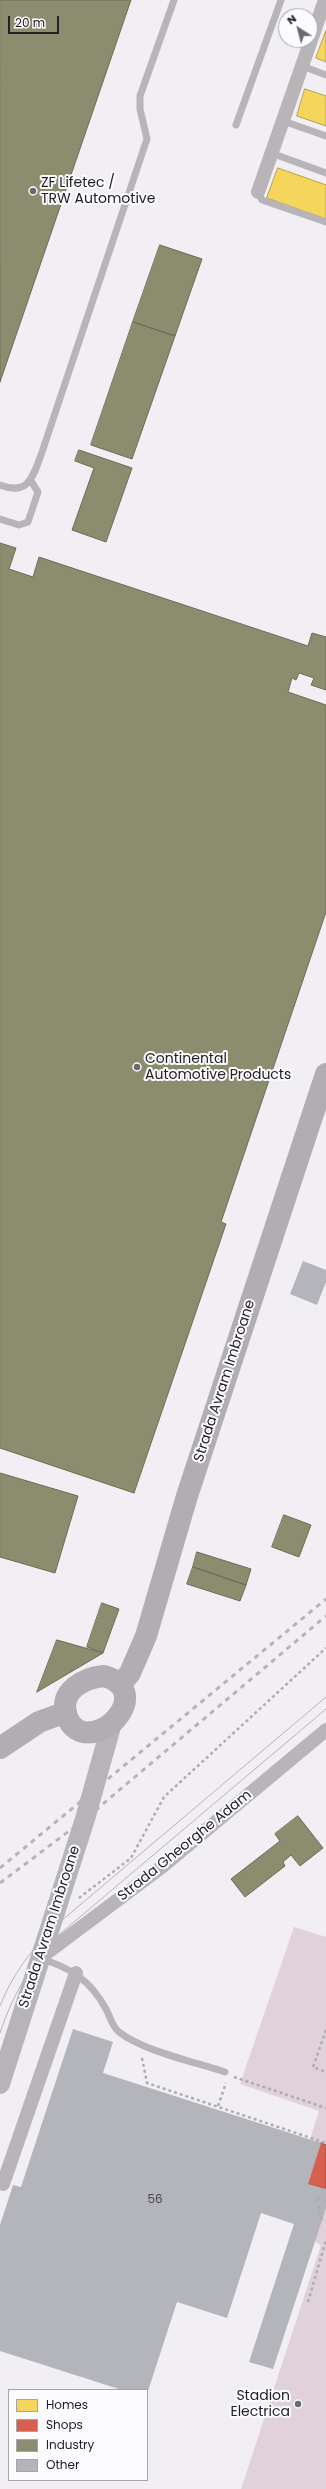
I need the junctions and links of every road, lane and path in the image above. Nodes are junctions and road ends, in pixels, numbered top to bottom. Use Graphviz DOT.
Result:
graph roads {
  1 [pos="174,0"];
  2 [pos="281,0"];
  3 [pos="325,0"];
  4 [pos="302,66"];
  5 [pos="326,74"];
  6 [pos="283,121"];
  7 [pos="236,125"];
  8 [pos="326,136"];
  9 [pos="271,153"];
  10 [pos="326,173"];
  11 [pos="258,192"];
  12 [pos="326,222"];
  13 [pos="31,481"];
  14 [pos="0,485"];
  15 [pos="0,519"];
  16 [pos="324,1086"];
  17 [pos="326,1648"];
  18 [pos="120,1685"];
  19 [pos="66,1712"];
  20 [pos="112,1723"];
  21 [pos="326,1730"];
  22 [pos="84,1732"];
  23 [pos="0,1748"];
  24 [pos="97,1769"];
  25 [pos="80,1898"];
  26 [pos="40,1958"];
  27 [pos="76,1973"];
  28 [pos="326,2030"];
  29 [pos="140,2043"];
  30 [pos="326,2072"];
  31 [pos="227,2073"];
  32 [pos="0,2084"];
  33 [pos="218,2106"];
  34 [pos="326,2108"];
  35 [pos="326,2142"];
  36 [pos="3,2184"];
  37 [pos="326,2200"];
  38 [pos="326,2220"];
  39 [pos="326,2240"];
  40 [pos="308,2302"];
  1 -- 13 [label="lane"];
  2 -- 7 [label="lane"];
  3 -- 4 [label="street"];
  4 -- 5 [label="lane"];
  4 -- 6 [label="street"];
  6 -- 8 [label="lane"];
  6 -- 9 [label="street"];
  9 -- 10 [label="lane"];
  9 -- 11 [label="street"];
  11 -- 12 [label="lane"];
  13 -- 14 [label="lane"];
  13 -- 15 [label="lane"];
  16 -- 18 [label="main road, Strada Avram Imbroane"];
  17 -- 25 [label="path"];
  18 -- 19 [label="main road"];
  18 -- 20 [label="main road"];
  19 -- 22 [label="main road"];
  19 -- 23 [label="main road"];
  20 -- 22 [label="main road"];
  20 -- 24 [label="street, Strada Avram Imbroane"];
  21 -- 26 [label="street, Strada Gheorghe Adam"];
  22 -- 24 [label="street"];
  24 -- 26 [label="street, Strada Avram Imbroane"];
  26 -- 27 [label="lane"];
  26 -- 32 [label="street, Strada Avram Imbroane"];
  27 -- 29 [label="lane"];
  27 -- 36 [label="street"];
  28 -- 30 [label="path"];
  29 -- 31 [label="lane"];
  29 -- 33 [label="path"];
  31 -- 33 [label="path"];
  31 -- 34 [label="path"];
  33 -- 35 [label="path"];
  37 -- 38 [label="path"];
  39 -- 40 [label="path"];
}
